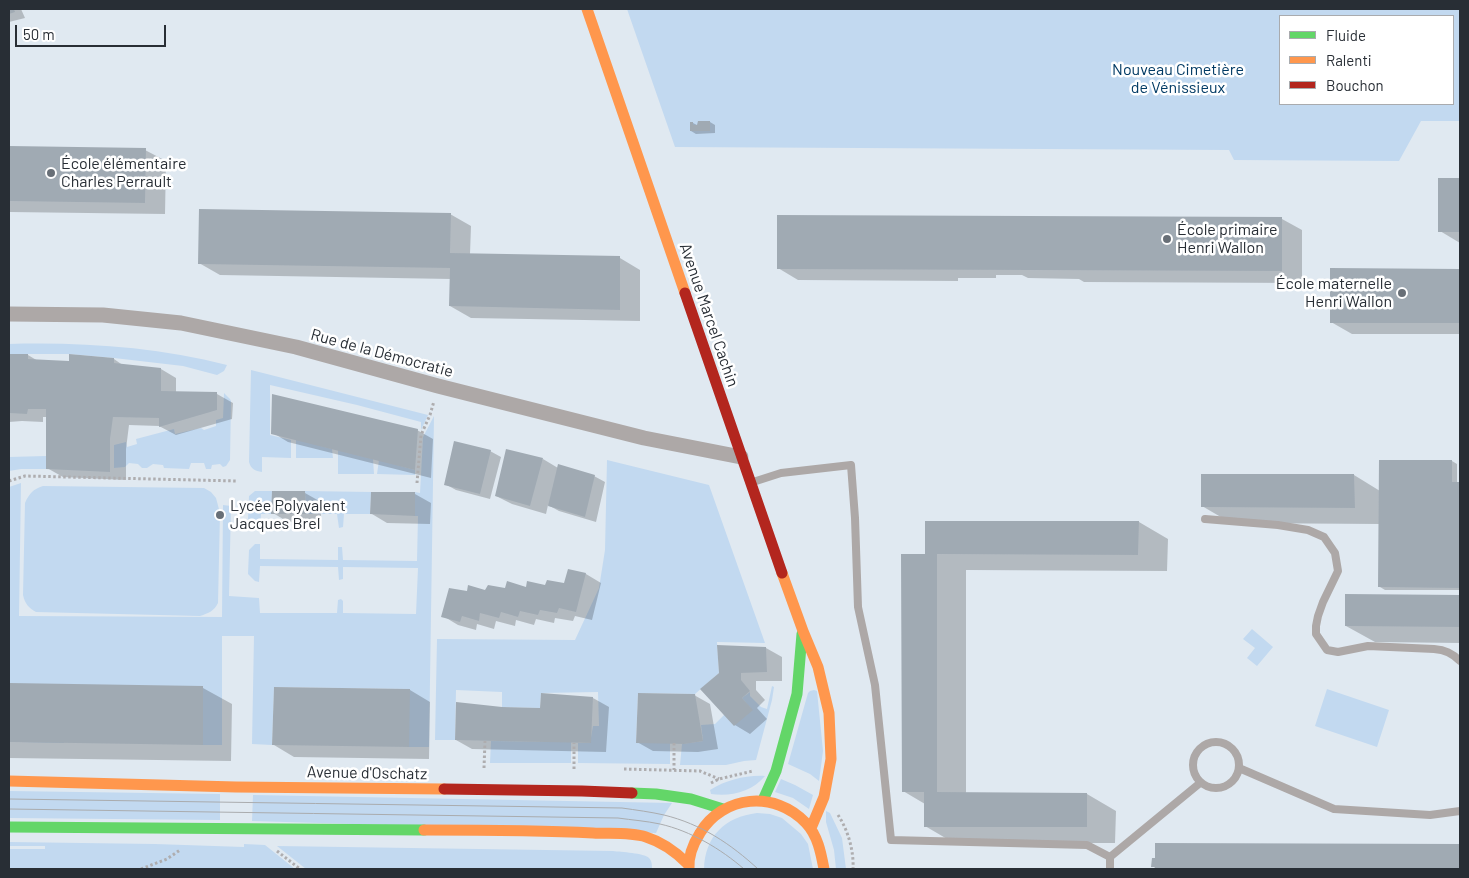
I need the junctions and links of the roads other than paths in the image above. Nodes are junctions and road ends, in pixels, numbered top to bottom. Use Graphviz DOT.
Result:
graph roads {
  1 [pos="587,9"];
  2 [pos="9,314"];
  3 [pos="741,457"];
  4 [pos="751,482"];
  5 [pos="1205,519"];
  6 [pos="802,631"];
  7 [pos="1460,661"];
  8 [pos="1239,768"];
  9 [pos="9,781"];
  10 [pos="1200,783"];
  11 [pos="763,800"];
  12 [pos="723,809"];
  13 [pos="1460,811"];
  14 [pos="9,827"];
  15 [pos="811,828"];
  16 [pos="1110,857"];
  17 [pos="689,867"];
  18 [pos="824,869"];
  19 [pos="1110,869"];
  1 -- 3 [label="street, Avenue Marcel Cachin"];
  2 -- 3 [label="street, Rue de la Démocratie"];
  3 -- 4 [label="street, Avenue Marcel Cachin"];
  4 -- 6 [label="street, Avenue Marcel Cachin"];
  4 -- 16 [label="lane"];
  5 -- 7 [label="lane"];
  6 -- 11 [label="street, Avenue Marcel Cachin"];
  6 -- 15 [label="street, Avenue Marcel Cachin"];
  8 -- 10 [label="lane"];
  8 -- 10 [label="lane"];
  8 -- 13 [label="lane"];
  9 -- 12 [label="street, Avenue d'Oschatz"];
  10 -- 16 [label="lane"];
  11 -- 12 [label="street"];
  11 -- 15 [label="street"];
  12 -- 17 [label="street"];
  14 -- 17 [label="street"];
  15 -- 18 [label="street"];
  16 -- 19 [label="lane"];
}
